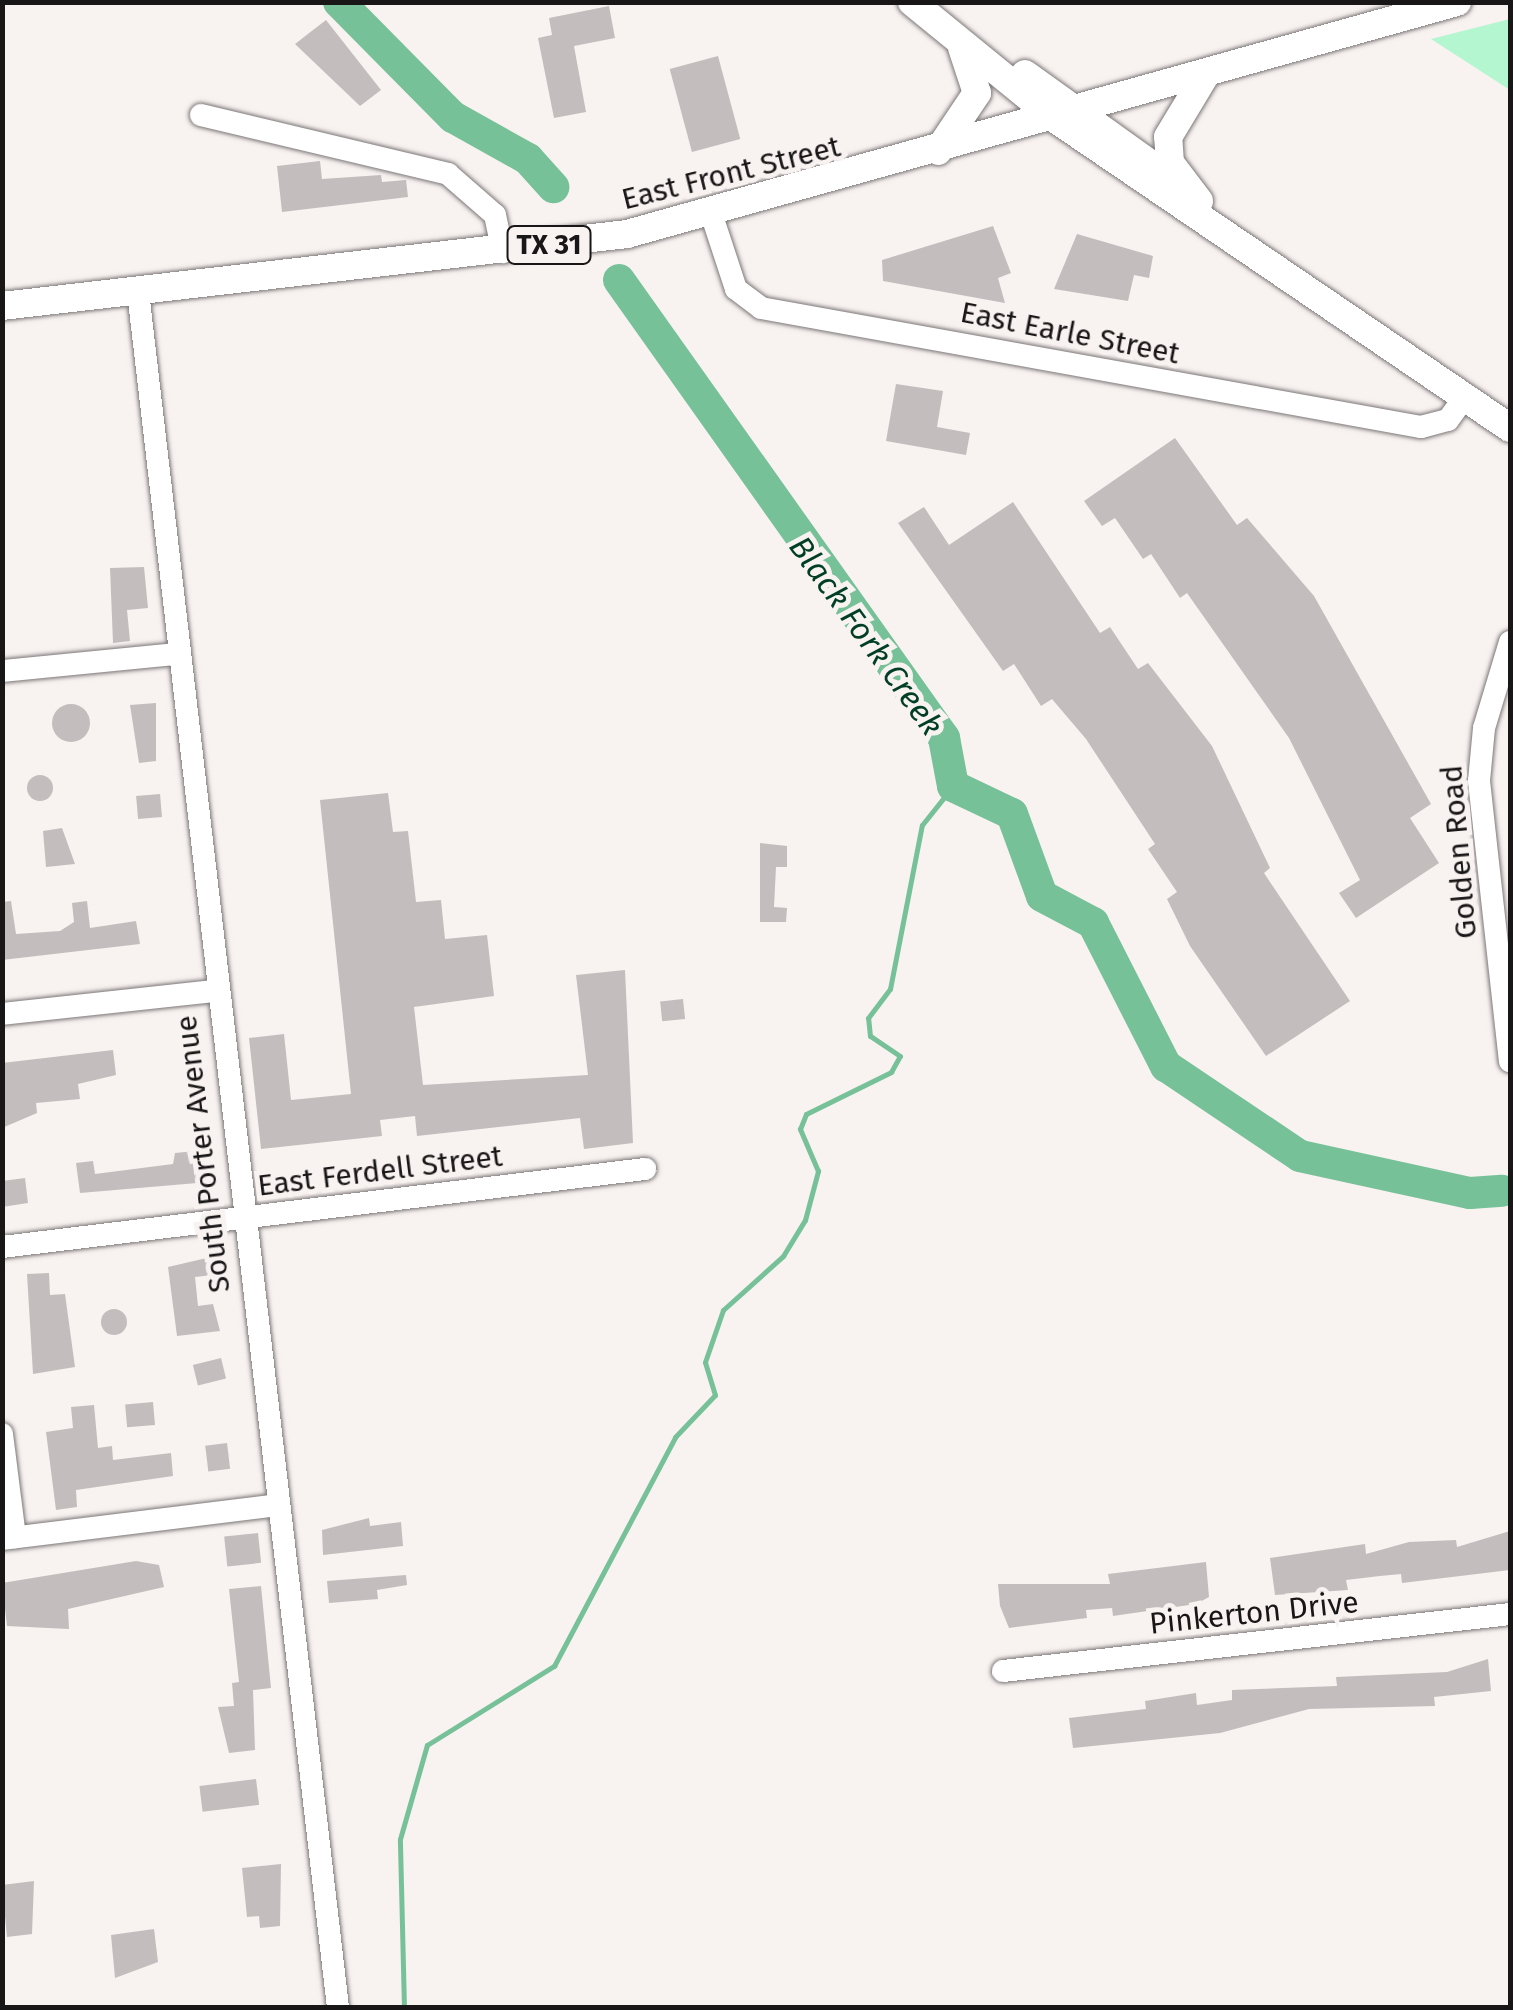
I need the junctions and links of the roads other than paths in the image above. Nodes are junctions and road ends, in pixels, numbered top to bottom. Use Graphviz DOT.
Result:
graph roads {
  1 [pos="912,2"];
  2 [pos="940,2"];
  3 [pos="1456,2"];
  4 [pos="958,42"];
  5 [pos="1206,74"];
  6 [pos="202,114"];
  7 [pos="1067,114"];
  8 [pos="938,151"];
  9 [pos="1199,201"];
  10 [pos="711,214"];
  11 [pos="503,252"];
  12 [pos="1256,252"];
  13 [pos="138,292"];
  14 [pos="2,306"];
  15 [pos="1465,396"];
  16 [pos="1510,428"];
  17 [pos="1510,642"];
  18 [pos="176,654"];
  19 [pos="2,671"];
  20 [pos="215,991"];
  21 [pos="2,1014"];
  22 [pos="1510,1061"];
  23 [pos="645,1169"];
  24 [pos="239,1218"];
  25 [pos="2,1247"];
  26 [pos="2,1434"];
  27 [pos="279,1506"];
  28 [pos="9,1538"];
  29 [pos="1510,1614"];
  30 [pos="1004,1672"];
  31 [pos="338,2008"];
  1 -- 4 [label="main road"];
  2 -- 7 [label="main road"];
  3 -- 5 [label="main road, East Front Street / TX 31"];
  4 -- 7 [label="main road"];
  4 -- 8 [label="main road"];
  5 -- 7 [label="main road, East Front Street / TX 31"];
  5 -- 9 [label="main road"];
  6 -- 11 [label="street"];
  7 -- 8 [label="main road, East Front Street / TX 31"];
  7 -- 9 [label="main road"];
  7 -- 12 [label="main road"];
  8 -- 10 [label="main road, East Front Street / TX 31"];
  9 -- 12 [label="main road"];
  10 -- 11 [label="main road, East Front Street / TX 31"];
  10 -- 15 [label="street, East Earle Street"];
  11 -- 13 [label="main road, East Front Street / TX 31"];
  12 -- 15 [label="main road"];
  13 -- 14 [label="main road, East Front Street / TX 31"];
  13 -- 18 [label="street, South Porter Avenue"];
  15 -- 16 [label="main road"];
  17 -- 22 [label="street, Golden Road"];
  18 -- 19 [label="street"];
  18 -- 20 [label="street, South Porter Avenue"];
  20 -- 21 [label="street"];
  20 -- 24 [label="street, South Porter Avenue"];
  23 -- 24 [label="street, East Ferdell Street"];
  24 -- 25 [label="street, East Ferdell Street"];
  24 -- 27 [label="street, South Porter Avenue"];
  26 -- 28 [label="street"];
  27 -- 28 [label="street"];
  27 -- 31 [label="street, South Porter Avenue"];
  29 -- 30 [label="street, Pinkerton Drive"];
}
